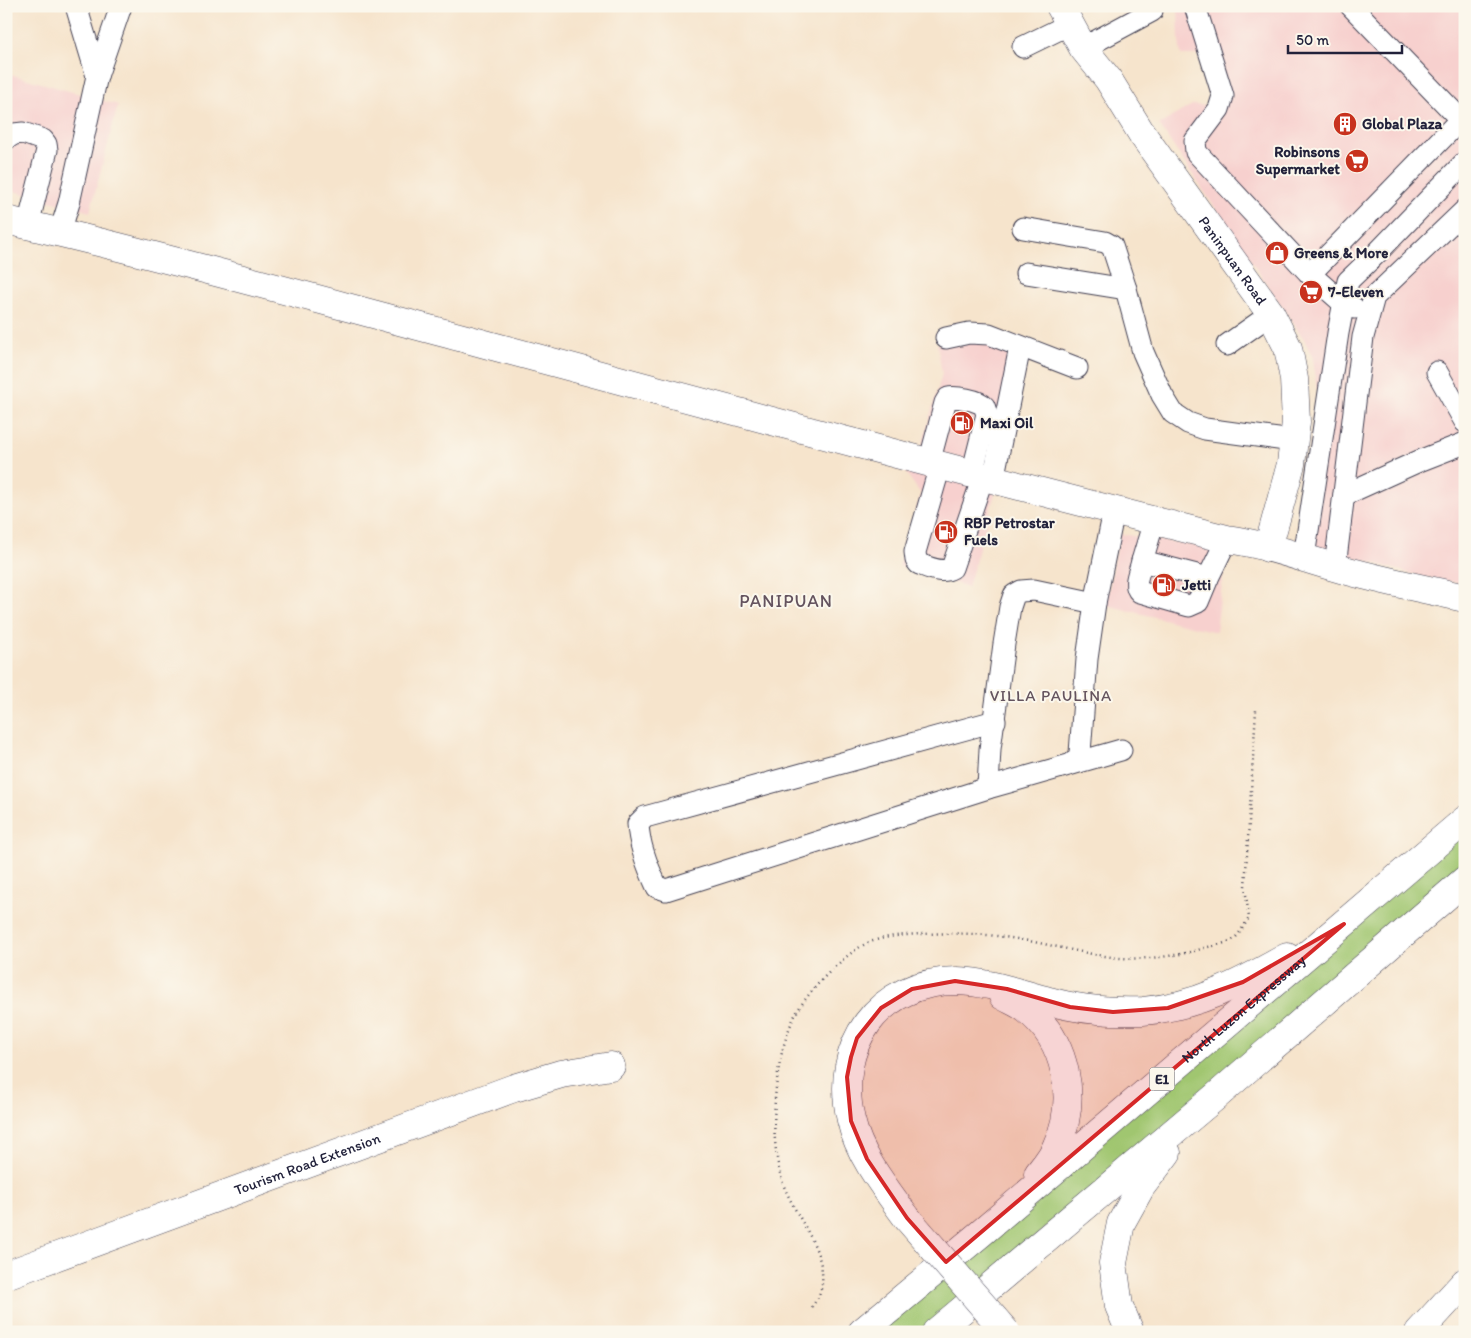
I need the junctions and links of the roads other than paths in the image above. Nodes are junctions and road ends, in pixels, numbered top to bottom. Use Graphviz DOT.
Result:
graph roads {
  1 [pos="76,6"];
  2 [pos="121,6"];
  3 [pos="1195,6"];
  4 [pos="1351,6"];
  5 [pos="1152,11"];
  6 [pos="1065,15"];
  7 [pos="1023,47"];
  8 [pos="1083,48"];
  9 [pos="97,76"];
  10 [pos="1462,122"];
  11 [pos="6,139"];
  12 [pos="1465,162"];
  13 [pos="1465,210"];
  14 [pos="17,223"];
  15 [pos="1023,228"];
  16 [pos="60,232"];
  17 [pos="1026,273"];
  18 [pos="1310,274"];
  19 [pos="1126,289"];
  20 [pos="1344,304"];
  21 [pos="1369,313"];
  22 [pos="1271,314"];
  23 [pos="946,338"];
  24 [pos="1227,345"];
  25 [pos="1020,347"];
  26 [pos="1077,368"];
  27 [pos="1437,372"];
  28 [pos="1465,422"];
  29 [pos="1293,441"];
  30 [pos="1465,443"];
  31 [pos="934,464"];
  32 [pos="983,477"];
  33 [pos="1344,495"];
  34 [pos="1114,511"];
  35 [pos="1154,521"];
  36 [pos="1227,539"];
  37 [pos="1268,548"];
  38 [pos="1304,556"];
  39 [pos="1142,562"];
  40 [pos="1335,568"];
  41 [pos="1208,578"];
  42 [pos="1465,598"];
  43 [pos="1095,602"];
  44 [pos="995,721"];
  45 [pos="1121,750"];
  46 [pos="1073,763"];
  47 [pos="988,788"];
  48 [pos="1465,820"];
  49 [pos="1465,880"];
  50 [pos="1344,924"];
  51 [pos="972,982"];
  52 [pos="611,1066"];
  53 [pos="1214,1098"];
  54 [pos="980,1234"];
  55 [pos="6,1275"];
  56 [pos="1465,1282"];
  57 [pos="1465,1307"];
  58 [pos="862,1332"];
  59 [pos="936,1332"];
  60 [pos="1006,1332"];
  61 [pos="1130,1332"];
  62 [pos="1419,1332"];
  63 [pos="1441,1332"];
  1 -- 9 [label="street"];
  2 -- 9 [label="street"];
  3 -- 18 [label="street"];
  4 -- 10 [label="street"];
  5 -- 8 [label="street"];
  6 -- 7 [label="street"];
  6 -- 8 [label="main road, Paninpuan Road"];
  8 -- 22 [label="main road, Paninpuan Road"];
  9 -- 16 [label="street"];
  10 -- 18 [label="street"];
  11 -- 14 [label="street"];
  12 -- 20 [label="street"];
  13 -- 21 [label="street"];
  14 -- 16 [label="main road"];
  15 -- 19 [label="street"];
  16 -- 31 [label="main road"];
  17 -- 19 [label="street"];
  18 -- 20 [label="street"];
  19 -- 29 [label="street"];
  20 -- 21 [label="street"];
  20 -- 38 [label="street"];
  21 -- 33 [label="street"];
  22 -- 24 [label="street"];
  22 -- 29 [label="main road, Paninpuan Road"];
  23 -- 25 [label="street"];
  25 -- 26 [label="street"];
  25 -- 32 [label="street"];
  27 -- 28 [label="street"];
  29 -- 37 [label="main road, Paninpuan Road"];
  30 -- 33 [label="street"];
  31 -- 32 [label="main road"];
  31 -- 32 [label="street"];
  31 -- 32 [label="street"];
  32 -- 34 [label="main road"];
  33 -- 40 [label="street"];
  34 -- 35 [label="main road"];
  34 -- 43 [label="street"];
  35 -- 36 [label="main road"];
  35 -- 39 [label="street"];
  36 -- 37 [label="main road"];
  36 -- 41 [label="street"];
  37 -- 38 [label="main road"];
  38 -- 40 [label="main road"];
  39 -- 41 [label="street"];
  39 -- 41 [label="street"];
  40 -- 42 [label="main road"];
  43 -- 44 [label="street"];
  43 -- 46 [label="street"];
  44 -- 47 [label="street"];
  44 -- 47 [label="street"];
  45 -- 46 [label="street"];
  46 -- 47 [label="street"];
  48 -- 50 [label="main road, North Luzon Expressway / E1"];
  49 -- 53 [label="main road"];
  50 -- 51 [label="main road"];
  50 -- 54 [label="main road, North Luzon Expressway / E1"];
  51 -- 54 [label="main road"];
  51 -- 60 [label="main road, bridge"];
  52 -- 55 [label="main road, Tourism Road Extension"];
  53 -- 59 [label="main road"];
  53 -- 61 [label="main road"];
  54 -- 58 [label="main road, North Luzon Expressway / E1"];
  56 -- 62 [label="main road"];
  57 -- 63 [label="main road"];
}
